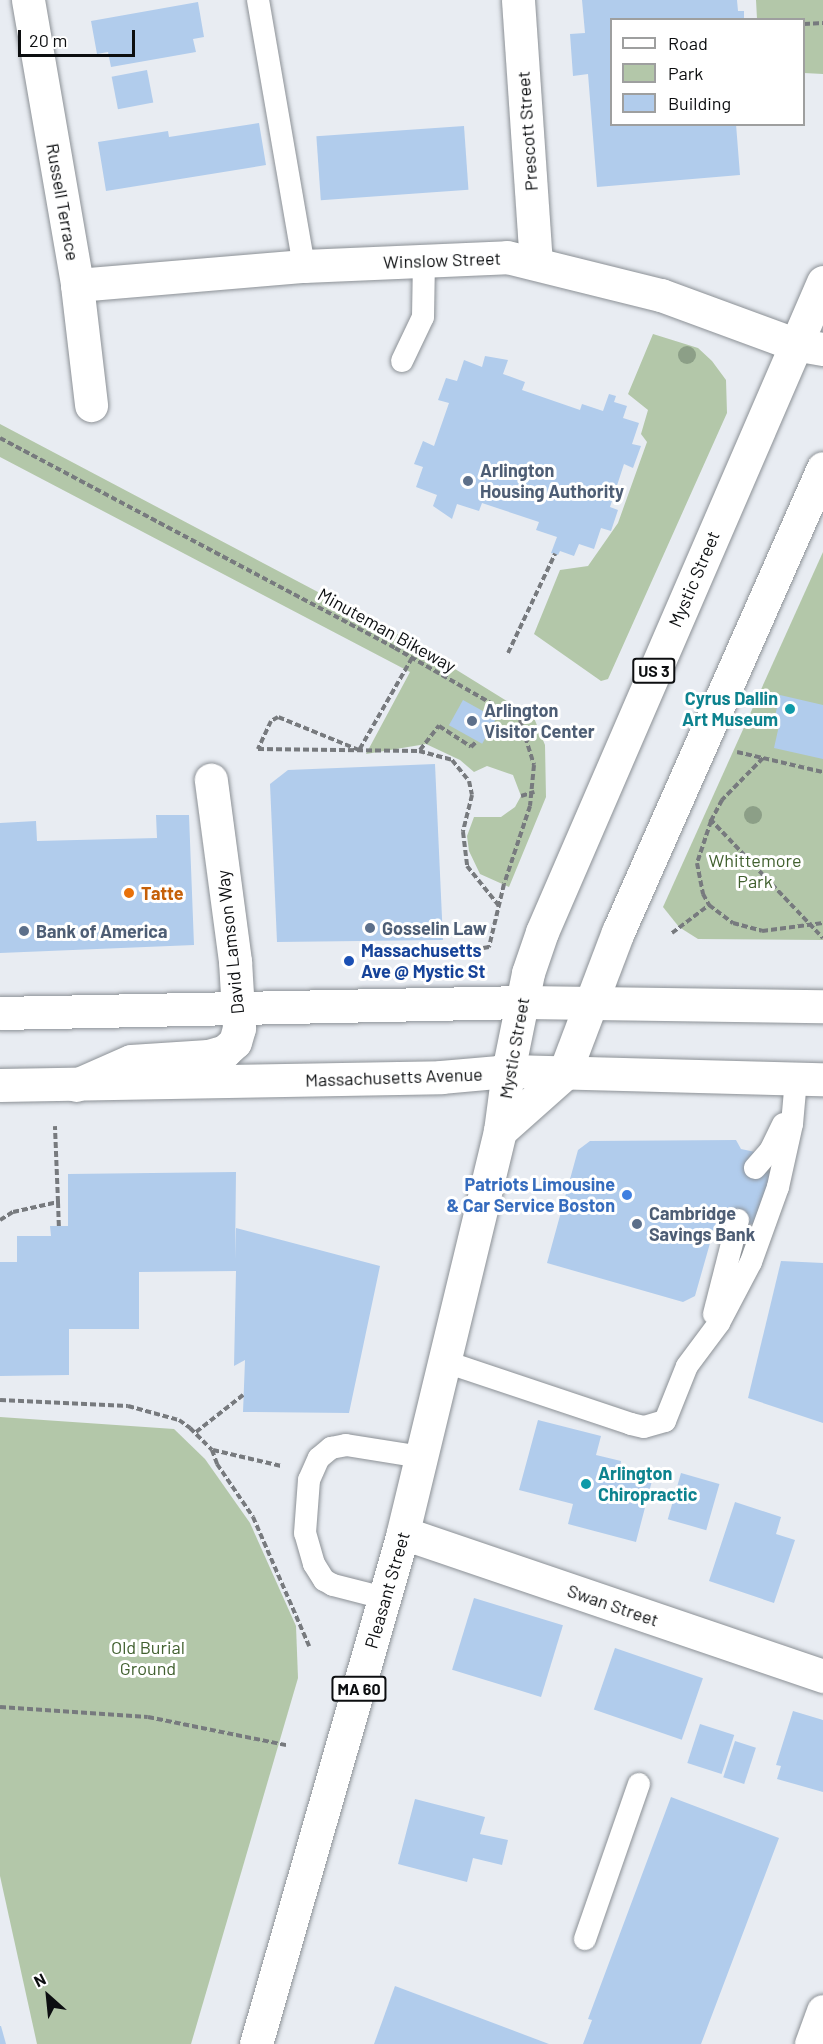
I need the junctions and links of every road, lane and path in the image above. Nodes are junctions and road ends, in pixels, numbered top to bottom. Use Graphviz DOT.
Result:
graph roads {
  1 [pos="28,0"];
  2 [pos="258,0"];
  3 [pos="518,0"];
  4 [pos="823,23"];
  5 [pos="805,24"];
  6 [pos="424,258"];
  7 [pos="536,262"];
  8 [pos="304,266"];
  9 [pos="823,282"];
  10 [pos="77,285"];
  11 [pos="809,347"];
  12 [pos="402,361"];
  13 [pos="91,405"];
  14 [pos="0,438"];
  15 [pos="823,468"];
  16 [pos="555,554"];
  17 [pos="508,652"];
  18 [pos="412,658"];
  19 [pos="477,741"];
  20 [pos="359,750"];
  21 [pos="727,750"];
  22 [pos="419,751"];
  23 [pos="763,758"];
  24 [pos="823,772"];
  25 [pos="211,780"];
  26 [pos="534,792"];
  27 [pos="521,796"];
  28 [pos="706,815"];
  29 [pos="711,820"];
  30 [pos="709,905"];
  31 [pos="499,906"];
  32 [pos="823,923"];
  33 [pos="813,927"];
  34 [pos="672,933"];
  35 [pos="823,938"];
  36 [pos="455,953"];
  37 [pos="523,1002"];
  38 [pos="590,1004"];
  39 [pos="823,1006"];
  40 [pos="238,1007"];
  41 [pos="0,1013"];
  42 [pos="508,1071"];
  43 [pos="564,1074"];
  44 [pos="0,1085"];
  45 [pos="74,1086"];
  46 [pos="804,1089"];
  47 [pos="55,1126"];
  48 [pos="500,1131"];
  49 [pos="755,1168"];
  50 [pos="58,1202"];
  51 [pos="0,1220"];
  52 [pos="738,1220"];
  53 [pos="59,1226"];
  54 [pos="701,1349"];
  55 [pos="446,1362"];
  56 [pos="243,1395"];
  57 [pos="0,1400"];
  58 [pos="196,1432"];
  59 [pos="212,1450"];
  60 [pos="422,1457"];
  61 [pos="309,1480"];
  62 [pos="403,1533"];
  63 [pos="384,1598"];
  64 [pos="309,1646"];
  65 [pos="823,1676"];
  66 [pos="0,1707"];
  67 [pos="286,1745"];
  68 [pos="639,1784"];
  69 [pos="585,1939"];
  70 [pos="823,2011"];
  71 [pos="256,2044"];
  72 [pos="811,2044"];
  1 -- 10 [label="main road, Russell Terrace"];
  2 -- 8 [label="lane"];
  3 -- 7 [label="main road, Prescott Street"];
  4 -- 5 [label="path"];
  6 -- 7 [label="main road, Winslow Street"];
  6 -- 8 [label="main road, Winslow Street"];
  6 -- 12 [label="lane"];
  7 -- 11 [label="main road, Winslow Street"];
  8 -- 10 [label="main road, Winslow Street"];
  9 -- 11 [label="main road, Mystic Street / US 3"];
  10 -- 13 [label="main road, Russell Terrace"];
  11 -- 37 [label="main road, Mystic Street / US 3"];
  14 -- 18 [label="path, Minuteman Bikeway"];
  15 -- 38 [label="main road, Mystic Street"];
  16 -- 17 [label="path"];
  18 -- 20 [label="path"];
  18 -- 26 [label="path, Minuteman Bikeway"];
  19 -- 22 [label="path"];
  20 -- 20 [label="path"];
  20 -- 22 [label="path"];
  21 -- 23 [label="path"];
  22 -- 31 [label="path"];
  23 -- 24 [label="path"];
  23 -- 29 [label="path"];
  25 -- 40 [label="main road, David Lamson Way"];
  26 -- 27 [label="path"];
  26 -- 31 [label="path, Minuteman Bikeway"];
  28 -- 29 [label="path"];
  29 -- 30 [label="path"];
  29 -- 33 [label="path"];
  30 -- 33 [label="path"];
  30 -- 34 [label="path"];
  31 -- 36 [label="path, Minuteman Bikeway"];
  32 -- 33 [label="path"];
  33 -- 35 [label="path"];
  37 -- 38 [label="main road"];
  37 -- 40 [label="main road"];
  37 -- 42 [label="main road, Mystic Street / US 3"];
  38 -- 39 [label="main road"];
  38 -- 43 [label="main road, Mystic Street"];
  40 -- 41 [label="main road"];
  40 -- 45 [label="main road, David Lamson Way"];
  42 -- 43 [label="main road, Massachusetts Avenue"];
  42 -- 45 [label="main road, Massachusetts Avenue"];
  42 -- 48 [label="main road, Mystic Street / MA 60"];
  43 -- 46 [label="main road, Massachusetts Avenue"];
  43 -- 48 [label="main road, Mystic Street"];
  44 -- 45 [label="main road, Massachusetts Avenue"];
  46 -- 49 [label="lane"];
  46 -- 54 [label="lane"];
  47 -- 50 [label="path"];
  48 -- 55 [label="main road, Pleasant Street / MA 60"];
  50 -- 51 [label="path"];
  50 -- 53 [label="path"];
  52 -- 54 [label="lane"];
  54 -- 55 [label="lane"];
  55 -- 60 [label="main road, Pleasant Street / MA 60"];
  56 -- 58 [label="path"];
  57 -- 58 [label="path"];
  58 -- 59 [label="path"];
  59 -- 61 [label="path"];
  59 -- 64 [label="path"];
  60 -- 61 [label="lane"];
  60 -- 62 [label="main road, Pleasant Street / MA 60"];
  61 -- 63 [label="lane"];
  62 -- 63 [label="main road, Pleasant Street / MA 60"];
  62 -- 65 [label="main road, Swan Street"];
  63 -- 71 [label="main road, Pleasant Street / MA 60"];
  66 -- 67 [label="path"];
  68 -- 69 [label="lane"];
  70 -- 72 [label="main road"];
}
